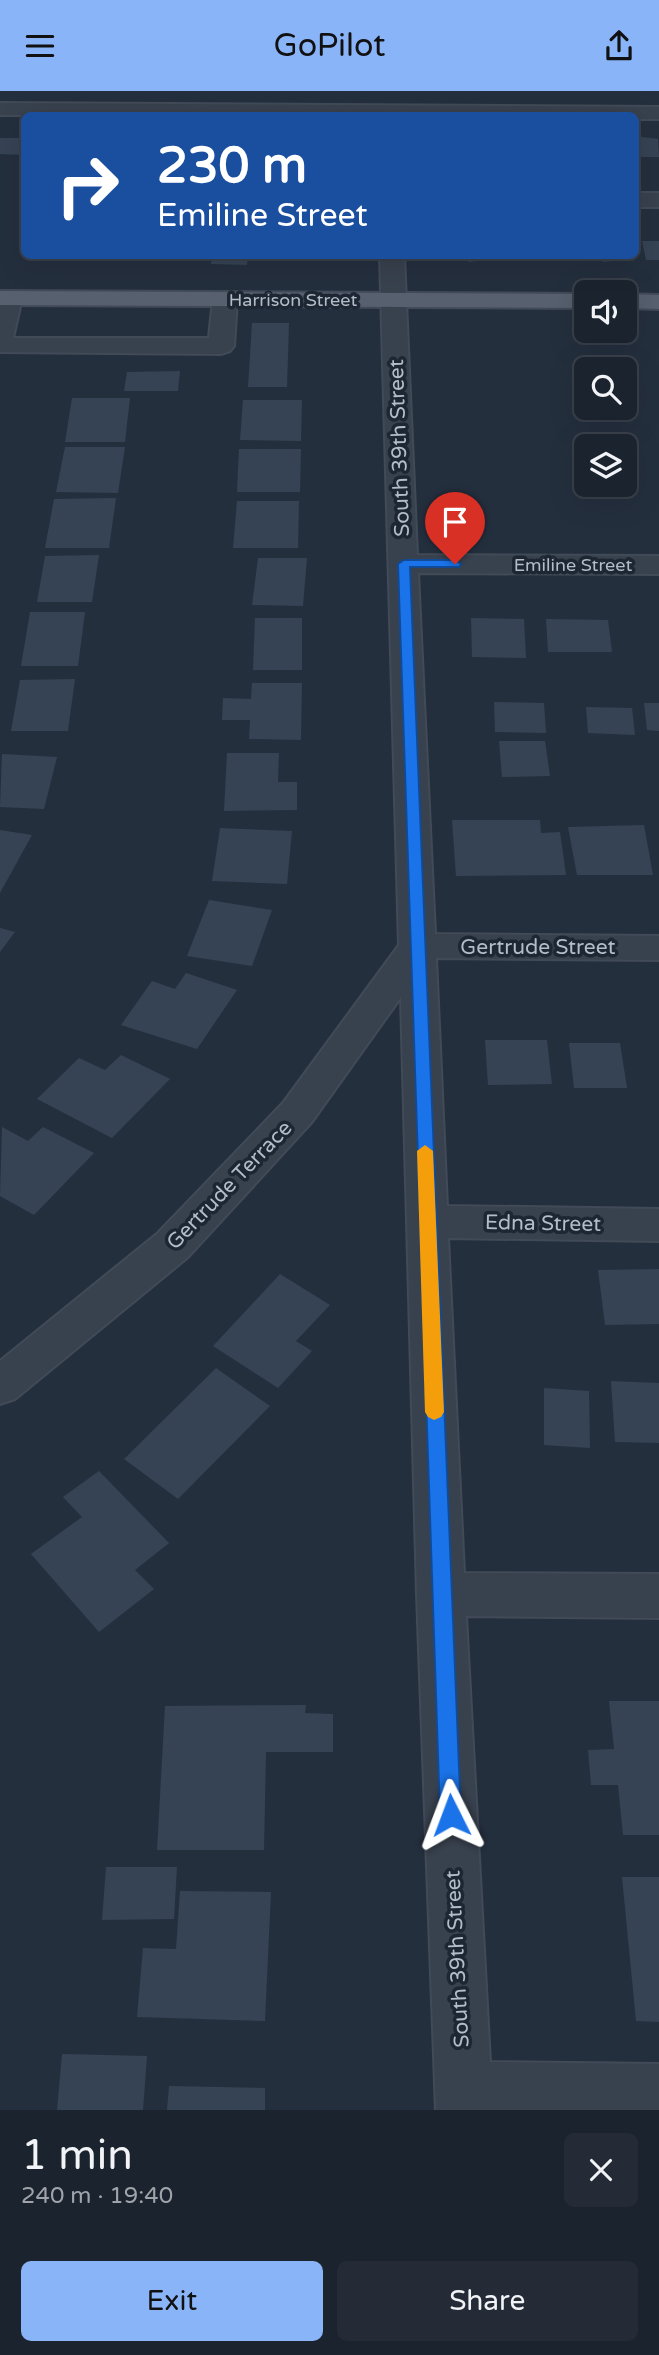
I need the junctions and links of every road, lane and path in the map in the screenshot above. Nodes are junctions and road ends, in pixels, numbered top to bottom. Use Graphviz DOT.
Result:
graph roads {
  1 [pos="391,106"];
  2 [pos="0,109"];
  3 [pos="621,112"];
  4 [pos="639,112"];
  5 [pos="659,113"];
  6 [pos="639,200"];
  7 [pos="659,200"];
  8 [pos="392,259"];
  9 [pos="5,298"];
  10 [pos="225,299"];
  11 [pos="394,300"];
  12 [pos="574,301"];
  13 [pos="637,301"];
  14 [pos="659,302"];
  15 [pos="0,338"];
  16 [pos="0,345"];
  17 [pos="404,564"];
  18 [pos="659,565"];
  19 [pos="418,946"];
  20 [pos="659,949"];
  21 [pos="428,1222"];
  22 [pos="659,1225"];
  23 [pos="0,1385"];
  24 [pos="441,1594"];
  25 [pos="659,1596"];
  26 [pos="659,2092"];
  27 [pos="463,2100"];
  1 -- 2 [label="street"];
  1 -- 3 [label="street"];
  4 -- 5 [label="street"];
  6 -- 7 [label="street"];
  8 -- 11 [label="street, South 39th Street"];
  9 -- 10 [label="main road, Harrison Street"];
  9 -- 15 [label="street"];
  10 -- 11 [label="main road, Harrison Street"];
  10 -- 16 [label="street"];
  11 -- 12 [label="main road, Harrison Street"];
  11 -- 17 [label="street, South 39th Street"];
  13 -- 14 [label="main road"];
  17 -- 18 [label="street, Emiline Street"];
  17 -- 19 [label="street, South 39th Street"];
  19 -- 20 [label="street, Gertrude Street"];
  19 -- 21 [label="street, South 39th Street"];
  19 -- 23 [label="street, Gertrude Terrace"];
  21 -- 22 [label="street, Edna Street"];
  21 -- 24 [label="street, South 39th Street"];
  24 -- 25 [label="street"];
  24 -- 27 [label="street, South 39th Street"];
  26 -- 27 [label="street"];
}
